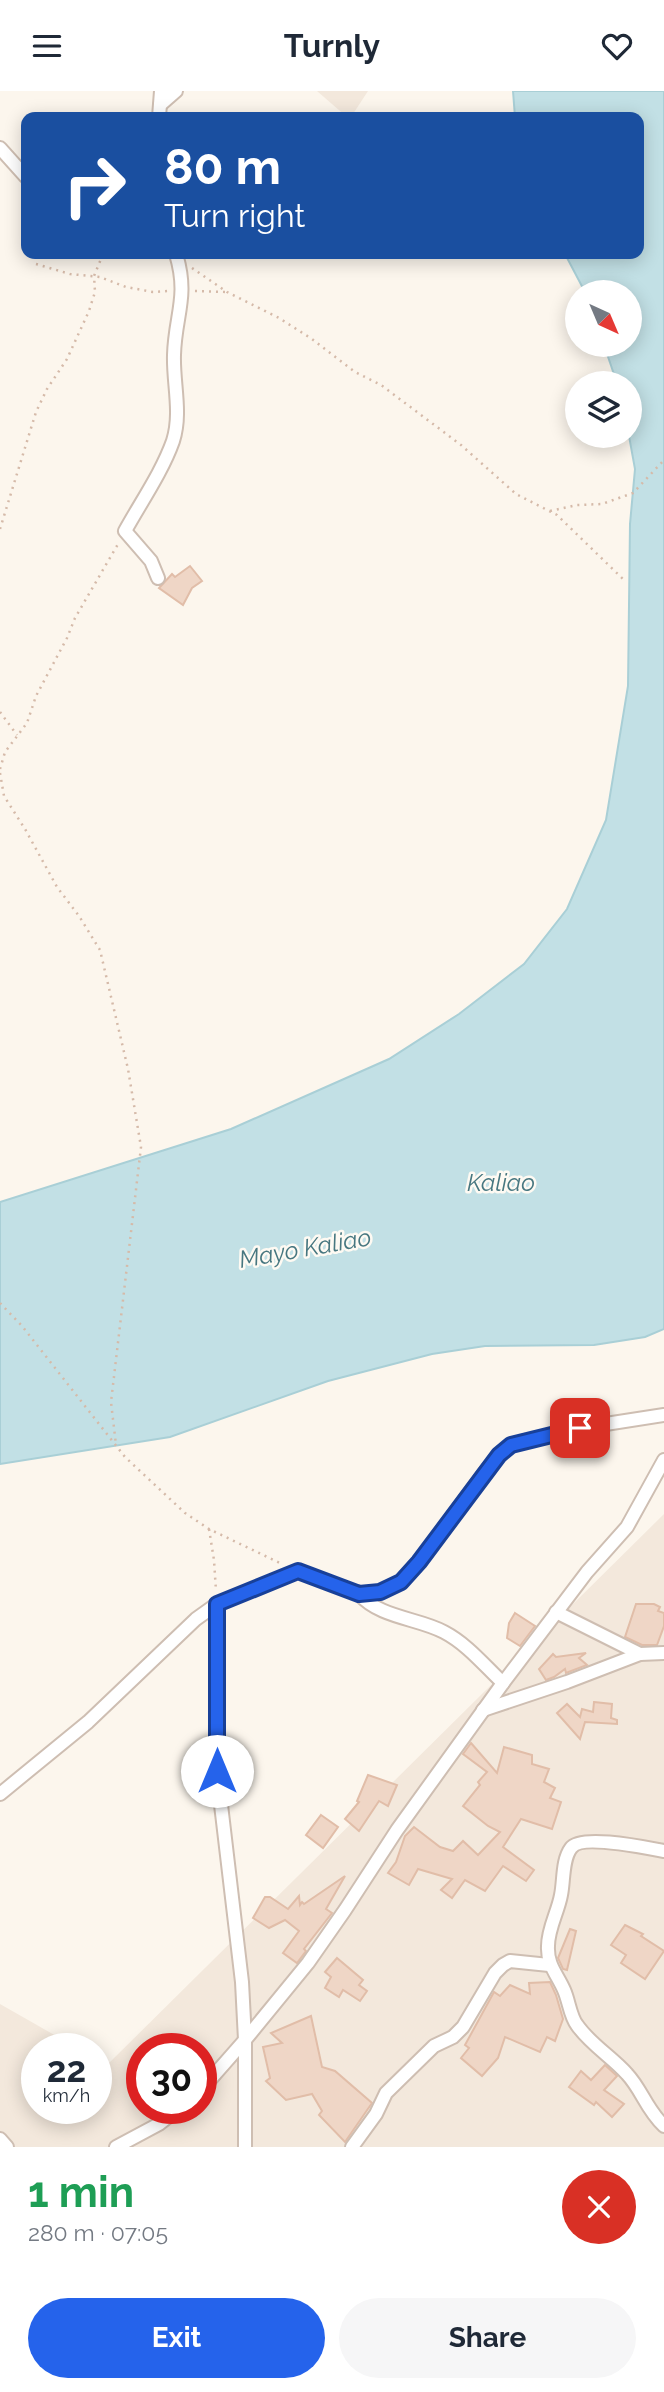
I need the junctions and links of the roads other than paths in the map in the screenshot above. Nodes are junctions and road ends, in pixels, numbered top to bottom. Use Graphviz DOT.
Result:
graph roads {
  1 [pos="161,91"];
  2 [pos="176,91"];
  3 [pos="159,111"];
  4 [pos="0,148"];
  5 [pos="21,171"];
  6 [pos="177,259"];
  7 [pos="158,578"];
  8 [pos="664,1415"];
  9 [pos="664,1460"];
  10 [pos="359,1594"];
  11 [pos="217,1604"];
  12 [pos="556,1612"];
  13 [pos="664,1653"];
  14 [pos="640,1654"];
  15 [pos="503,1683"];
  16 [pos="483,1710"];
  17 [pos="0,1794"];
  18 [pos="664,1851"];
  19 [pos="549,1965"];
  20 [pos="245,2040"];
  21 [pos="217,2072"];
  22 [pos="159,2124"];
  23 [pos="664,2126"];
  24 [pos="0,2139"];
  25 [pos="7,2147"];
  26 [pos="116,2147"];
  27 [pos="244,2147"];
  28 [pos="352,2147"];
  1 -- 3 [label="street"];
  2 -- 3 [label="street"];
  4 -- 5 [label="street"];
  6 -- 7 [label="street"];
  8 -- 10 [label="street"];
  9 -- 12 [label="street"];
  10 -- 11 [label="street"];
  10 -- 15 [label="street"];
  11 -- 17 [label="street"];
  11 -- 20 [label="street"];
  12 -- 14 [label="street"];
  12 -- 15 [label="street"];
  13 -- 14 [label="street"];
  14 -- 16 [label="street"];
  15 -- 16 [label="street"];
  16 -- 20 [label="street"];
  18 -- 19 [label="street"];
  19 -- 23 [label="street"];
  19 -- 28 [label="street"];
  20 -- 21 [label="street"];
  20 -- 27 [label="street"];
  22 -- 26 [label="street"];
  24 -- 25 [label="street"];
}
